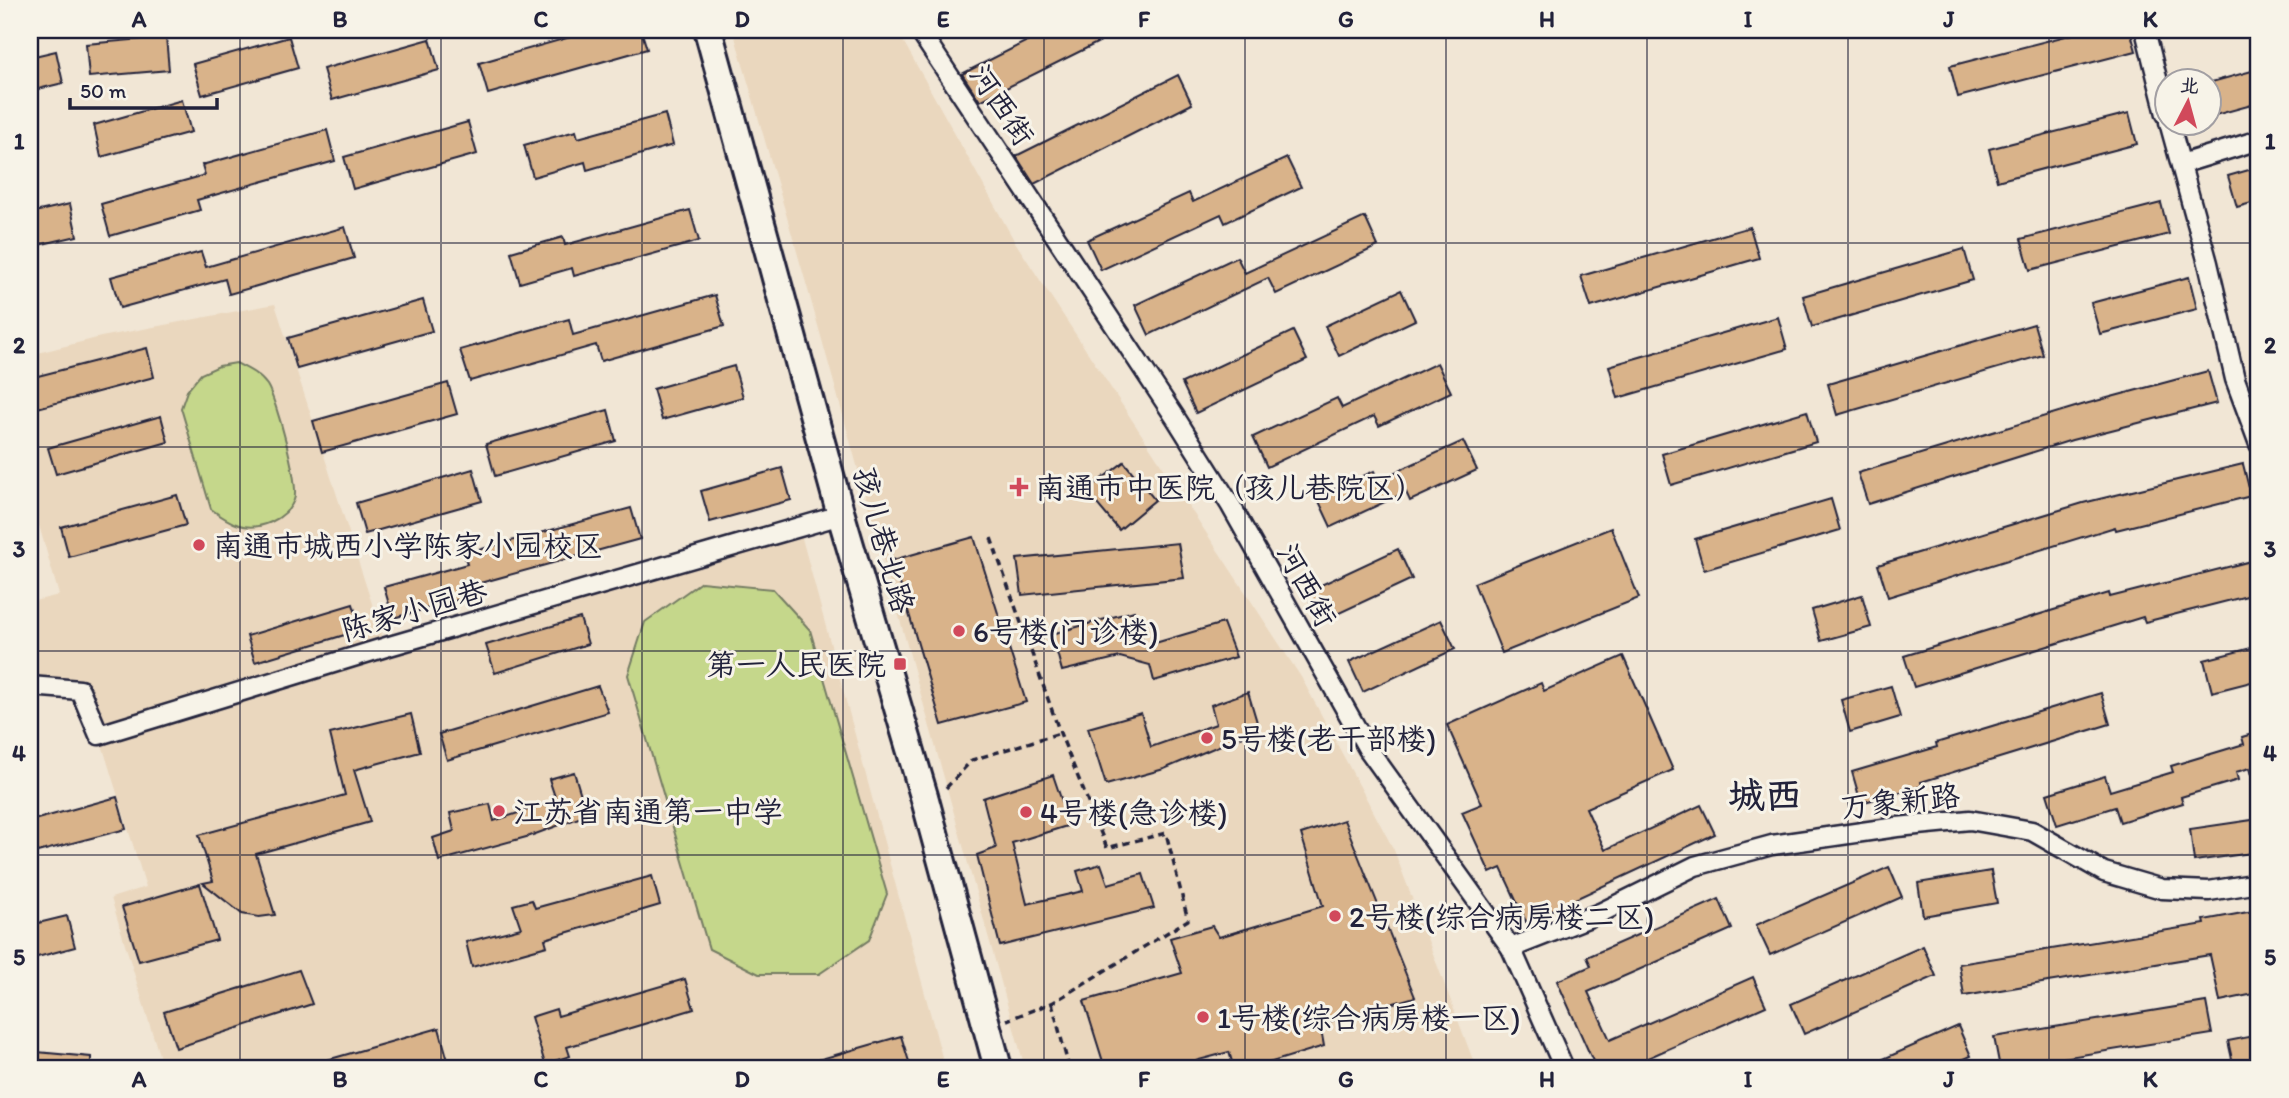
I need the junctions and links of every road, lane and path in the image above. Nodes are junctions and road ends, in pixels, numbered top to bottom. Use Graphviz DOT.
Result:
graph roads {
  1 [pos="708,30"];
  2 [pos="919,30"];
  3 [pos="2145,30"];
  4 [pos="2154,66"];
  5 [pos="2173,136"];
  6 [pos="2259,140"];
  7 [pos="2182,164"];
  8 [pos="2259,444"];
  9 [pos="841,515"];
  10 [pos="991,538"];
  11 [pos="30,686"];
  12 [pos="1060,733"];
  13 [pos="924,796"];
  14 [pos="2259,883"];
  15 [pos="1511,948"];
  16 [pos="1052,1003"];
  17 [pos="988,1027"];
  18 [pos="998,1068"];
  19 [pos="1069,1068"];
  20 [pos="1564,1068"];
  1 -- 9 [label="main road, 孩儿巷北路"];
  2 -- 15 [label="street, 河西街"];
  3 -- 4 [label="street"];
  5 -- 7 [label="street"];
  6 -- 7 [label="street"];
  7 -- 8 [label="street"];
  9 -- 11 [label="street, 陈家小园巷"];
  9 -- 13 [label="main road, 孩儿巷北路"];
  10 -- 12 [label="path"];
  12 -- 13 [label="path"];
  12 -- 16 [label="path"];
  13 -- 17 [label="main road, 孩儿巷北路"];
  14 -- 15 [label="street, 万象新路"];
  15 -- 20 [label="street, 河西街"];
  16 -- 17 [label="path"];
  16 -- 19 [label="path"];
  17 -- 18 [label="main road, 孩儿巷北路"];
}
